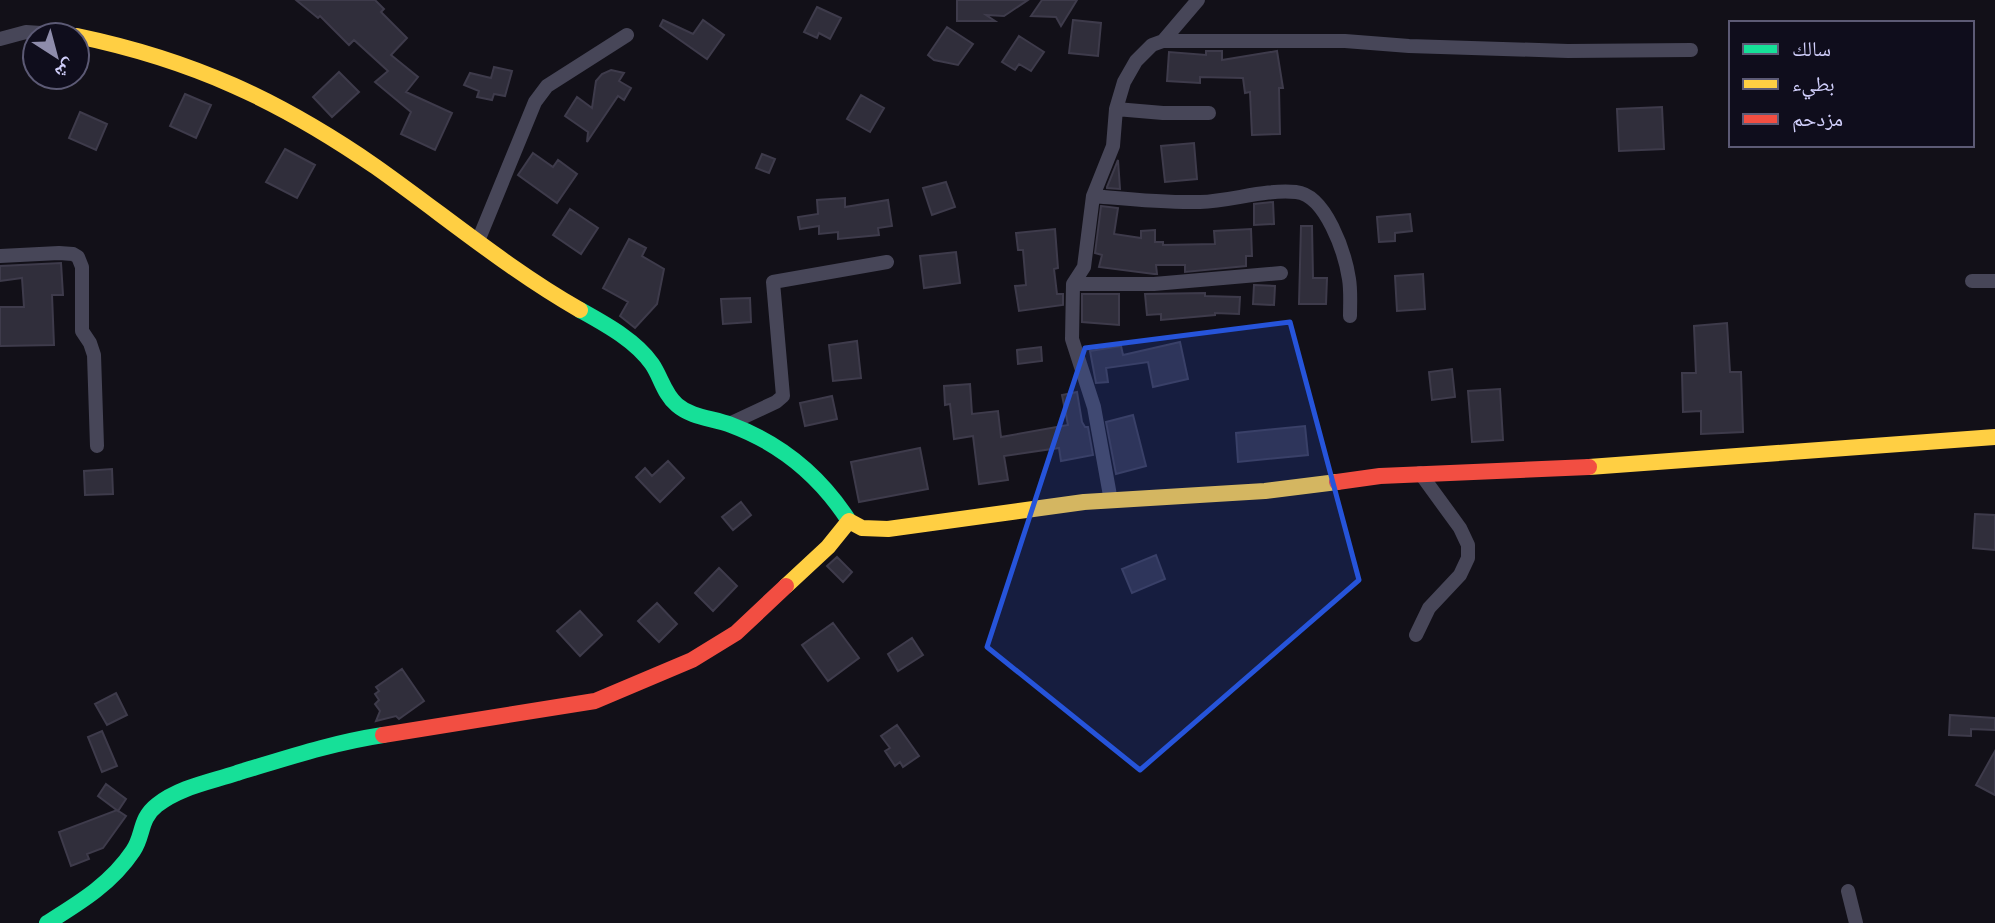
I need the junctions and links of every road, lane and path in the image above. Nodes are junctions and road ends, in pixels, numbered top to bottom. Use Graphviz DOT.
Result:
graph roads {
  1 [pos="1198,0"];
  2 [pos="21,33"];
  3 [pos="627,35"];
  4 [pos="0,39"];
  5 [pos="91,40"];
  6 [pos="1163,41"];
  7 [pos="1691,50"];
  8 [pos="1116,109"];
  9 [pos="1209,113"];
  10 [pos="1093,197"];
  11 [pos="478,241"];
  12 [pos="0,256"];
  13 [pos="887,262"];
  14 [pos="1281,273"];
  15 [pos="1972,281"];
  16 [pos="1995,281"];
  17 [pos="1073,284"];
  18 [pos="1350,316"];
  19 [pos="729,424"];
  20 [pos="1995,437"];
  21 [pos="97,446"];
  22 [pos="1420,472"];
  23 [pos="1111,501"];
  24 [pos="849,521"];
  25 [pos="1416,635"];
  26 [pos="1848,891"];
  27 [pos="50,922"];
  28 [pos="1856,923"];
  1 -- 6 [label="street"];
  2 -- 4 [label="street"];
  3 -- 11 [label="street"];
  5 -- 11 [label="street"];
  6 -- 7 [label="street"];
  6 -- 8 [label="street"];
  8 -- 9 [label="street"];
  8 -- 10 [label="street"];
  10 -- 17 [label="street"];
  10 -- 18 [label="street"];
  11 -- 19 [label="street"];
  12 -- 21 [label="street"];
  13 -- 19 [label="street"];
  14 -- 17 [label="street"];
  15 -- 16 [label="street"];
  17 -- 23 [label="street"];
  19 -- 24 [label="street"];
  20 -- 22 [label="street"];
  22 -- 23 [label="street"];
  22 -- 25 [label="street"];
  23 -- 24 [label="street"];
  24 -- 27 [label="street"];
  26 -- 28 [label="street"];
}
